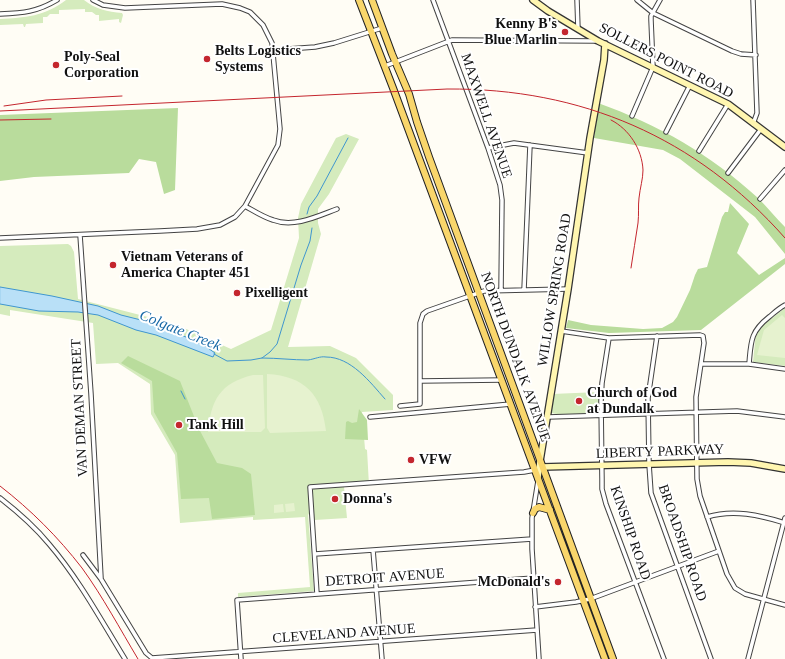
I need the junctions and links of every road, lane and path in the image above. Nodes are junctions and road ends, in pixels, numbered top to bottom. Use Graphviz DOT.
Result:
graph roads {
  1 [pos="57,0"];
  2 [pos="93,0"];
  3 [pos="359,0"];
  4 [pos="372,0"];
  5 [pos="433,0"];
  6 [pos="533,0"];
  7 [pos="577,0"];
  8 [pos="637,0"];
  9 [pos="660,0"];
  10 [pos="753,0"];
  11 [pos="653,13"];
  12 [pos="0,14"];
  13 [pos="382,28"];
  14 [pos="578,30"];
  15 [pos="371,32"];
  16 [pos="598,41"];
  17 [pos="448,42"];
  18 [pos="605,44"];
  19 [pos="274,50"];
  20 [pos="756,55"];
  21 [pos="395,62"];
  22 [pos="385,66"];
  23 [pos="653,67"];
  24 [pos="690,86"];
  25 [pos="728,104"];
  26 [pos="632,116"];
  27 [pos="754,124"];
  28 [pos="761,130"];
  29 [pos="666,132"];
  30 [pos="530,144"];
  31 [pos="785,147"];
  32 [pos="488,148"];
  33 [pos="699,151"];
  34 [pos="589,153"];
  35 [pos="785,170"];
  36 [pos="728,173"];
  37 [pos="760,199"];
  38 [pos="245,206"];
  39 [pos="337,209"];
  40 [pos="80,235"];
  41 [pos="0,238"];
  42 [pos="568,288"];
  43 [pos="501,290"];
  44 [pos="524,290"];
  45 [pos="479,292"];
  46 [pos="470,295"];
  47 [pos="785,305"];
  48 [pos="561,331"];
  49 [pos="657,336"];
  50 [pos="609,338"];
  51 [pos="701,364"];
  52 [pos="749,364"];
  53 [pos="785,369"];
  54 [pos="502,380"];
  55 [pos="420,382"];
  56 [pos="511,404"];
  57 [pos="400,406"];
  58 [pos="695,412"];
  59 [pos="648,414"];
  60 [pos="601,415"];
  61 [pos="548,416"];
  62 [pos="370,417"];
  63 [pos="785,417"];
  64 [pos="697,463"];
  65 [pos="649,464"];
  66 [pos="602,466"];
  67 [pos="539,467"];
  68 [pos="785,469"];
  69 [pos="538,478"];
  70 [pos="0,498"];
  71 [pos="550,510"];
  72 [pos="533,513"];
  73 [pos="707,517"];
  74 [pos="785,521"];
  75 [pos="532,539"];
  76 [pos="373,550"];
  77 [pos="719,551"];
  78 [pos="315,554"];
  79 [pos="83,555"];
  80 [pos="677,566"];
  81 [pos="534,578"];
  82 [pos="101,579"];
  83 [pos="635,582"];
  84 [pos="376,589"];
  85 [pos="317,594"];
  86 [pos="590,599"];
  87 [pos="764,599"];
  88 [pos="583,601"];
  89 [pos="785,605"];
  90 [pos="535,607"];
  91 [pos="537,630"];
  92 [pos="380,642"];
  93 [pos="241,652"];
  94 [pos="152,658"];
  95 [pos="125,659"];
  96 [pos="241,659"];
  97 [pos="382,659"];
  98 [pos="539,659"];
  99 [pos="605,659"];
  100 [pos="612,659"];
  101 [pos="664,659"];
  102 [pos="712,659"];
  103 [pos="748,659"];
  1 -- 12 [label="street"];
  2 -- 19 [label="street"];
  3 -- 15 [label="main road, NORTH DUNDALK AVENUE"];
  4 -- 13 [label="main road, NORTH DUNDALK AVENUE"];
  5 -- 17 [label="street, MAXWELL AVENUE"];
  6 -- 14 [label="street, SOLLERS POINT ROAD"];
  7 -- 14 [label="street"];
  8 -- 11 [label="street"];
  9 -- 11 [label="street"];
  10 -- 20 [label="street"];
  11 -- 20 [label="street"];
  11 -- 23 [label="street"];
  13 -- 15 [label="street"];
  13 -- 21 [label="main road, NORTH DUNDALK AVENUE"];
  14 -- 16 [label="street, SOLLERS POINT ROAD"];
  15 -- 19 [label="street"];
  15 -- 22 [label="main road, NORTH DUNDALK AVENUE"];
  16 -- 17 [label="street"];
  16 -- 18 [label="street, SOLLERS POINT ROAD"];
  17 -- 21 [label="street"];
  17 -- 32 [label="street, MAXWELL AVENUE"];
  18 -- 23 [label="street, SOLLERS POINT ROAD"];
  18 -- 34 [label="street, WILLOW SPRING ROAD"];
  19 -- 38 [label="street"];
  20 -- 27 [label="street"];
  21 -- 22 [label="street"];
  21 -- 45 [label="main road, NORTH DUNDALK AVENUE"];
  22 -- 46 [label="main road, NORTH DUNDALK AVENUE"];
  23 -- 24 [label="street, SOLLERS POINT ROAD"];
  23 -- 26 [label="street"];
  24 -- 25 [label="street, SOLLERS POINT ROAD"];
  24 -- 29 [label="street"];
  25 -- 27 [label="street, SOLLERS POINT ROAD"];
  25 -- 33 [label="street"];
  27 -- 28 [label="street, SOLLERS POINT ROAD"];
  28 -- 31 [label="street, SOLLERS POINT ROAD"];
  28 -- 36 [label="street"];
  30 -- 32 [label="street"];
  30 -- 34 [label="street"];
  30 -- 44 [label="street"];
  32 -- 43 [label="street, MAXWELL AVENUE"];
  34 -- 42 [label="street, WILLOW SPRING ROAD"];
  35 -- 37 [label="street"];
  38 -- 39 [label="street"];
  38 -- 40 [label="street"];
  40 -- 41 [label="street"];
  40 -- 82 [label="street, VAN DEMAN STREET"];
  42 -- 44 [label="street"];
  42 -- 48 [label="street, WILLOW SPRING ROAD"];
  43 -- 44 [label="street"];
  43 -- 45 [label="street"];
  45 -- 46 [label="street"];
  45 -- 67 [label="main road, NORTH DUNDALK AVENUE"];
  46 -- 54 [label="main road, NORTH DUNDALK AVENUE"];
  46 -- 55 [label="street"];
  47 -- 52 [label="street"];
  48 -- 50 [label="street"];
  48 -- 61 [label="street, WILLOW SPRING ROAD"];
  49 -- 50 [label="street"];
  49 -- 51 [label="street"];
  49 -- 59 [label="street, BROADSHIP ROAD"];
  50 -- 60 [label="street, KINSHIP ROAD"];
  51 -- 52 [label="street"];
  51 -- 58 [label="street"];
  52 -- 53 [label="street"];
  54 -- 55 [label="street"];
  54 -- 56 [label="main road, NORTH DUNDALK AVENUE"];
  55 -- 57 [label="street"];
  56 -- 62 [label="street"];
  56 -- 67 [label="main road, NORTH DUNDALK AVENUE"];
  58 -- 59 [label="street"];
  58 -- 63 [label="street"];
  58 -- 64 [label="street"];
  59 -- 60 [label="street"];
  59 -- 65 [label="street, BROADSHIP ROAD"];
  60 -- 61 [label="street"];
  60 -- 66 [label="street, KINSHIP ROAD"];
  61 -- 67 [label="street, WILLOW SPRING ROAD"];
  64 -- 65 [label="street, LIBERTY PARKWAY"];
  64 -- 68 [label="street, LIBERTY PARKWAY"];
  64 -- 73 [label="street"];
  65 -- 66 [label="street, LIBERTY PARKWAY"];
  65 -- 80 [label="street, BROADSHIP ROAD"];
  66 -- 67 [label="street, LIBERTY PARKWAY"];
  66 -- 83 [label="street, KINSHIP ROAD"];
  67 -- 69 [label="main road, NORTH DUNDALK AVENUE"];
  67 -- 78 [label="street"];
  67 -- 86 [label="main road, NORTH DUNDALK AVENUE"];
  69 -- 71 [label="main road, NORTH DUNDALK AVENUE"];
  69 -- 72 [label="street"];
  70 -- 95 [label="street"];
  71 -- 72 [label="main road"];
  71 -- 88 [label="main road, NORTH DUNDALK AVENUE"];
  72 -- 75 [label="street"];
  73 -- 74 [label="street"];
  73 -- 77 [label="street"];
  74 -- 87 [label="street"];
  75 -- 76 [label="street"];
  75 -- 81 [label="street"];
  76 -- 78 [label="street"];
  76 -- 84 [label="street"];
  77 -- 80 [label="street"];
  77 -- 87 [label="street"];
  78 -- 85 [label="street"];
  79 -- 82 [label="street"];
  80 -- 83 [label="street"];
  80 -- 102 [label="street, BROADSHIP ROAD"];
  81 -- 84 [label="street, DETROIT AVENUE"];
  81 -- 90 [label="street"];
  82 -- 94 [label="street"];
  83 -- 86 [label="street"];
  83 -- 101 [label="street, KINSHIP ROAD"];
  84 -- 85 [label="street, DETROIT AVENUE"];
  84 -- 92 [label="street"];
  85 -- 93 [label="street, DETROIT AVENUE"];
  86 -- 88 [label="street"];
  86 -- 100 [label="main road, NORTH DUNDALK AVENUE"];
  87 -- 89 [label="street"];
  87 -- 103 [label="street"];
  88 -- 90 [label="street"];
  88 -- 99 [label="main road, NORTH DUNDALK AVENUE"];
  90 -- 91 [label="street"];
  91 -- 92 [label="street, CLEVELAND AVENUE"];
  91 -- 98 [label="street"];
  92 -- 93 [label="street, CLEVELAND AVENUE"];
  92 -- 97 [label="street"];
  93 -- 94 [label="street, CLEVELAND AVENUE"];
  93 -- 96 [label="street"];
}
